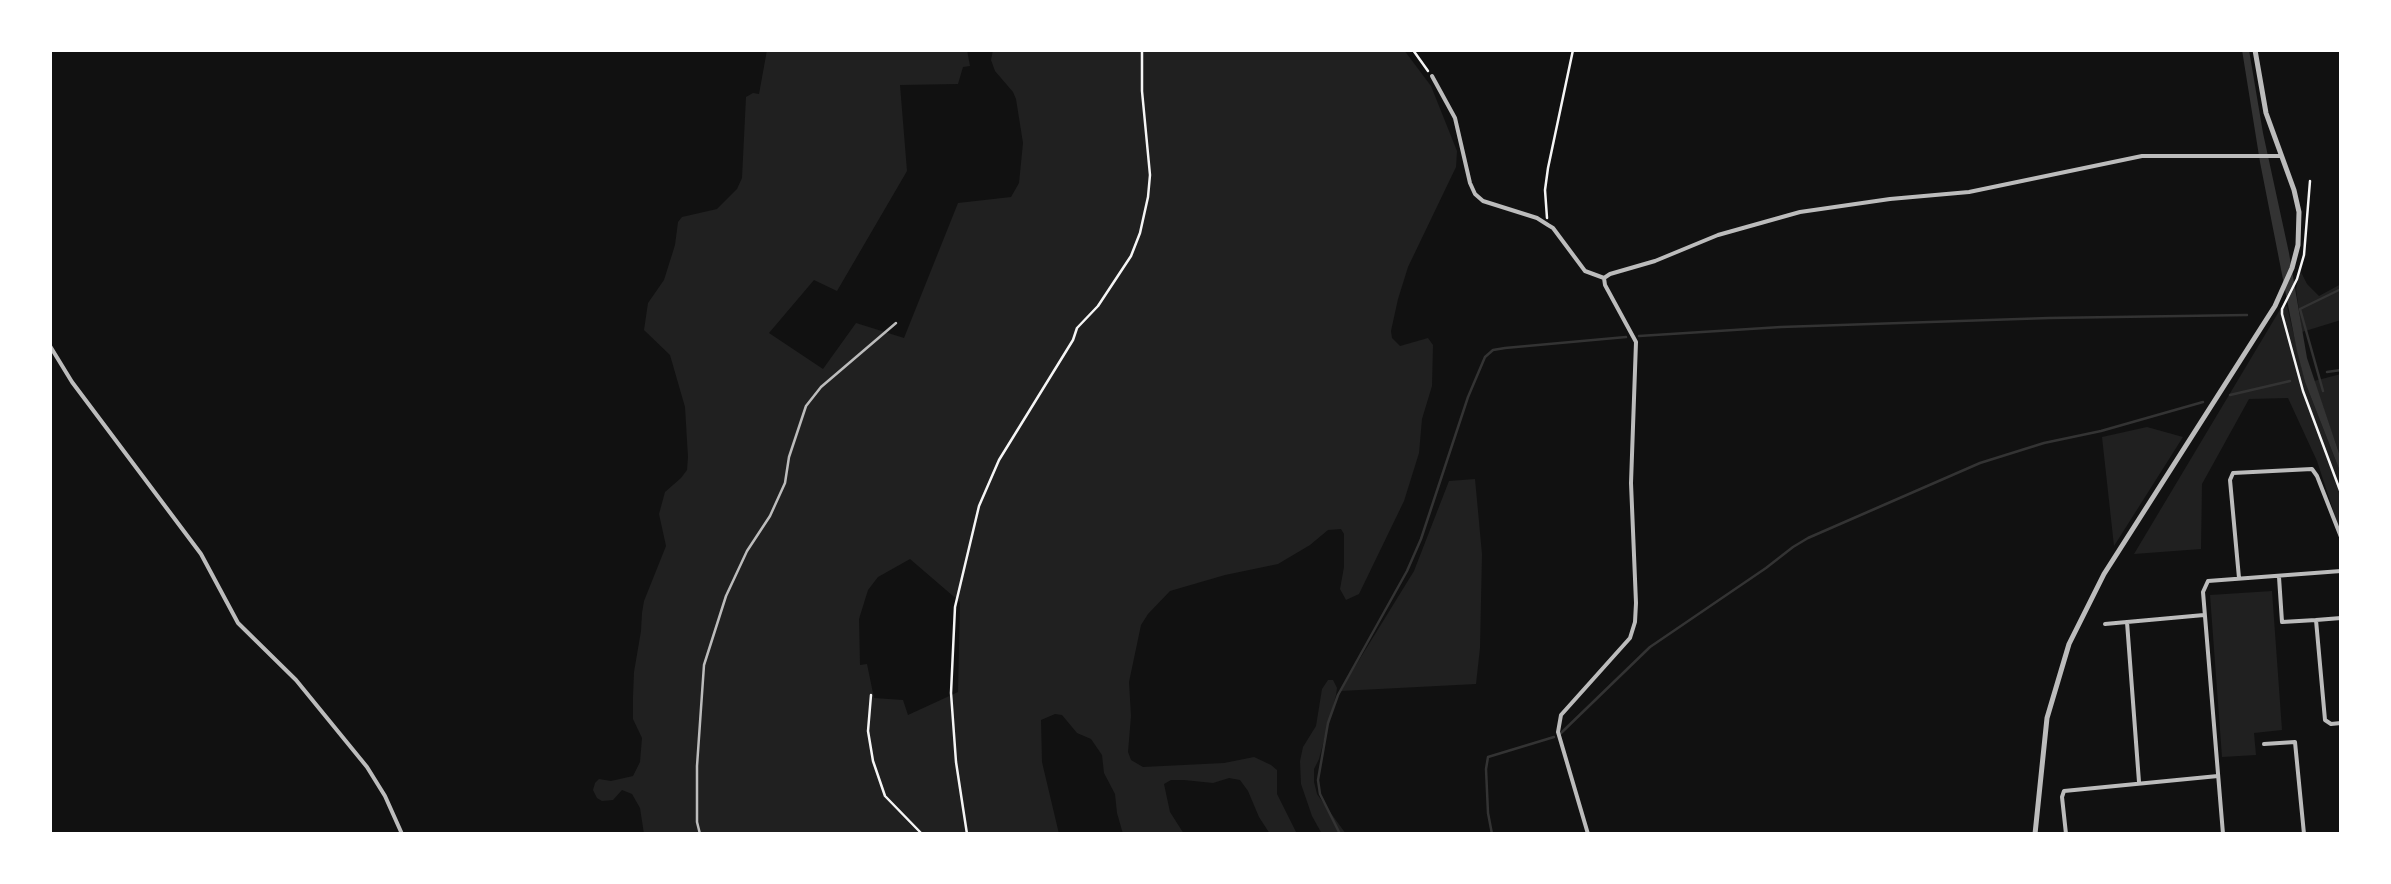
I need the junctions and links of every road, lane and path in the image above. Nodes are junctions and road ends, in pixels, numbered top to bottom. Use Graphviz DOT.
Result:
graph roads {
  1 [pos="1142,50"];
  2 [pos="1414,50"];
  3 [pos="1573,50"];
  4 [pos="2255,50"];
  5 [pos="1432,76"];
  6 [pos="2280,156"];
  7 [pos="2310,181"];
  8 [pos="1548,224"];
  9 [pos="1604,278"];
  10 [pos="896,323"];
  11 [pos="50,346"];
  12 [pos="2341,493"];
  13 [pos="2341,537"];
  14 [pos="2341,571"];
  15 [pos="2279,575"];
  16 [pos="2238,578"];
  17 [pos="2205,615"];
  18 [pos="2341,618"];
  19 [pos="2316,620"];
  20 [pos="2127,622"];
  21 [pos="2105,624"];
  22 [pos="872,695"];
  23 [pos="2341,723"];
  24 [pos="2264,744"];
  25 [pos="2218,776"];
  26 [pos="2140,783"];
  27 [pos="402,834"];
  28 [pos="700,834"];
  29 [pos="922,834"];
  30 [pos="967,834"];
  31 [pos="1588,834"];
  32 [pos="2035,834"];
  33 [pos="2066,834"];
  34 [pos="2223,834"];
  35 [pos="2304,834"];
  1 -- 30 [label="path"];
  2 -- 5 [label="path"];
  3 -- 8 [label="path"];
  4 -- 6 [label="street"];
  5 -- 8 [label="street"];
  6 -- 9 [label="street"];
  6 -- 32 [label="street"];
  7 -- 12 [label="path"];
  8 -- 9 [label="street"];
  9 -- 31 [label="street"];
  10 -- 28 [label="lane"];
  11 -- 27 [label="street"];
  13 -- 16 [label="street"];
  14 -- 15 [label="street"];
  15 -- 16 [label="street"];
  15 -- 19 [label="street"];
  16 -- 17 [label="street"];
  17 -- 20 [label="street"];
  17 -- 25 [label="street"];
  18 -- 19 [label="street"];
  19 -- 23 [label="street"];
  20 -- 21 [label="street"];
  20 -- 26 [label="street"];
  22 -- 29 [label="path"];
  24 -- 35 [label="street"];
  25 -- 26 [label="street"];
  25 -- 34 [label="street"];
  26 -- 33 [label="street"];
}
